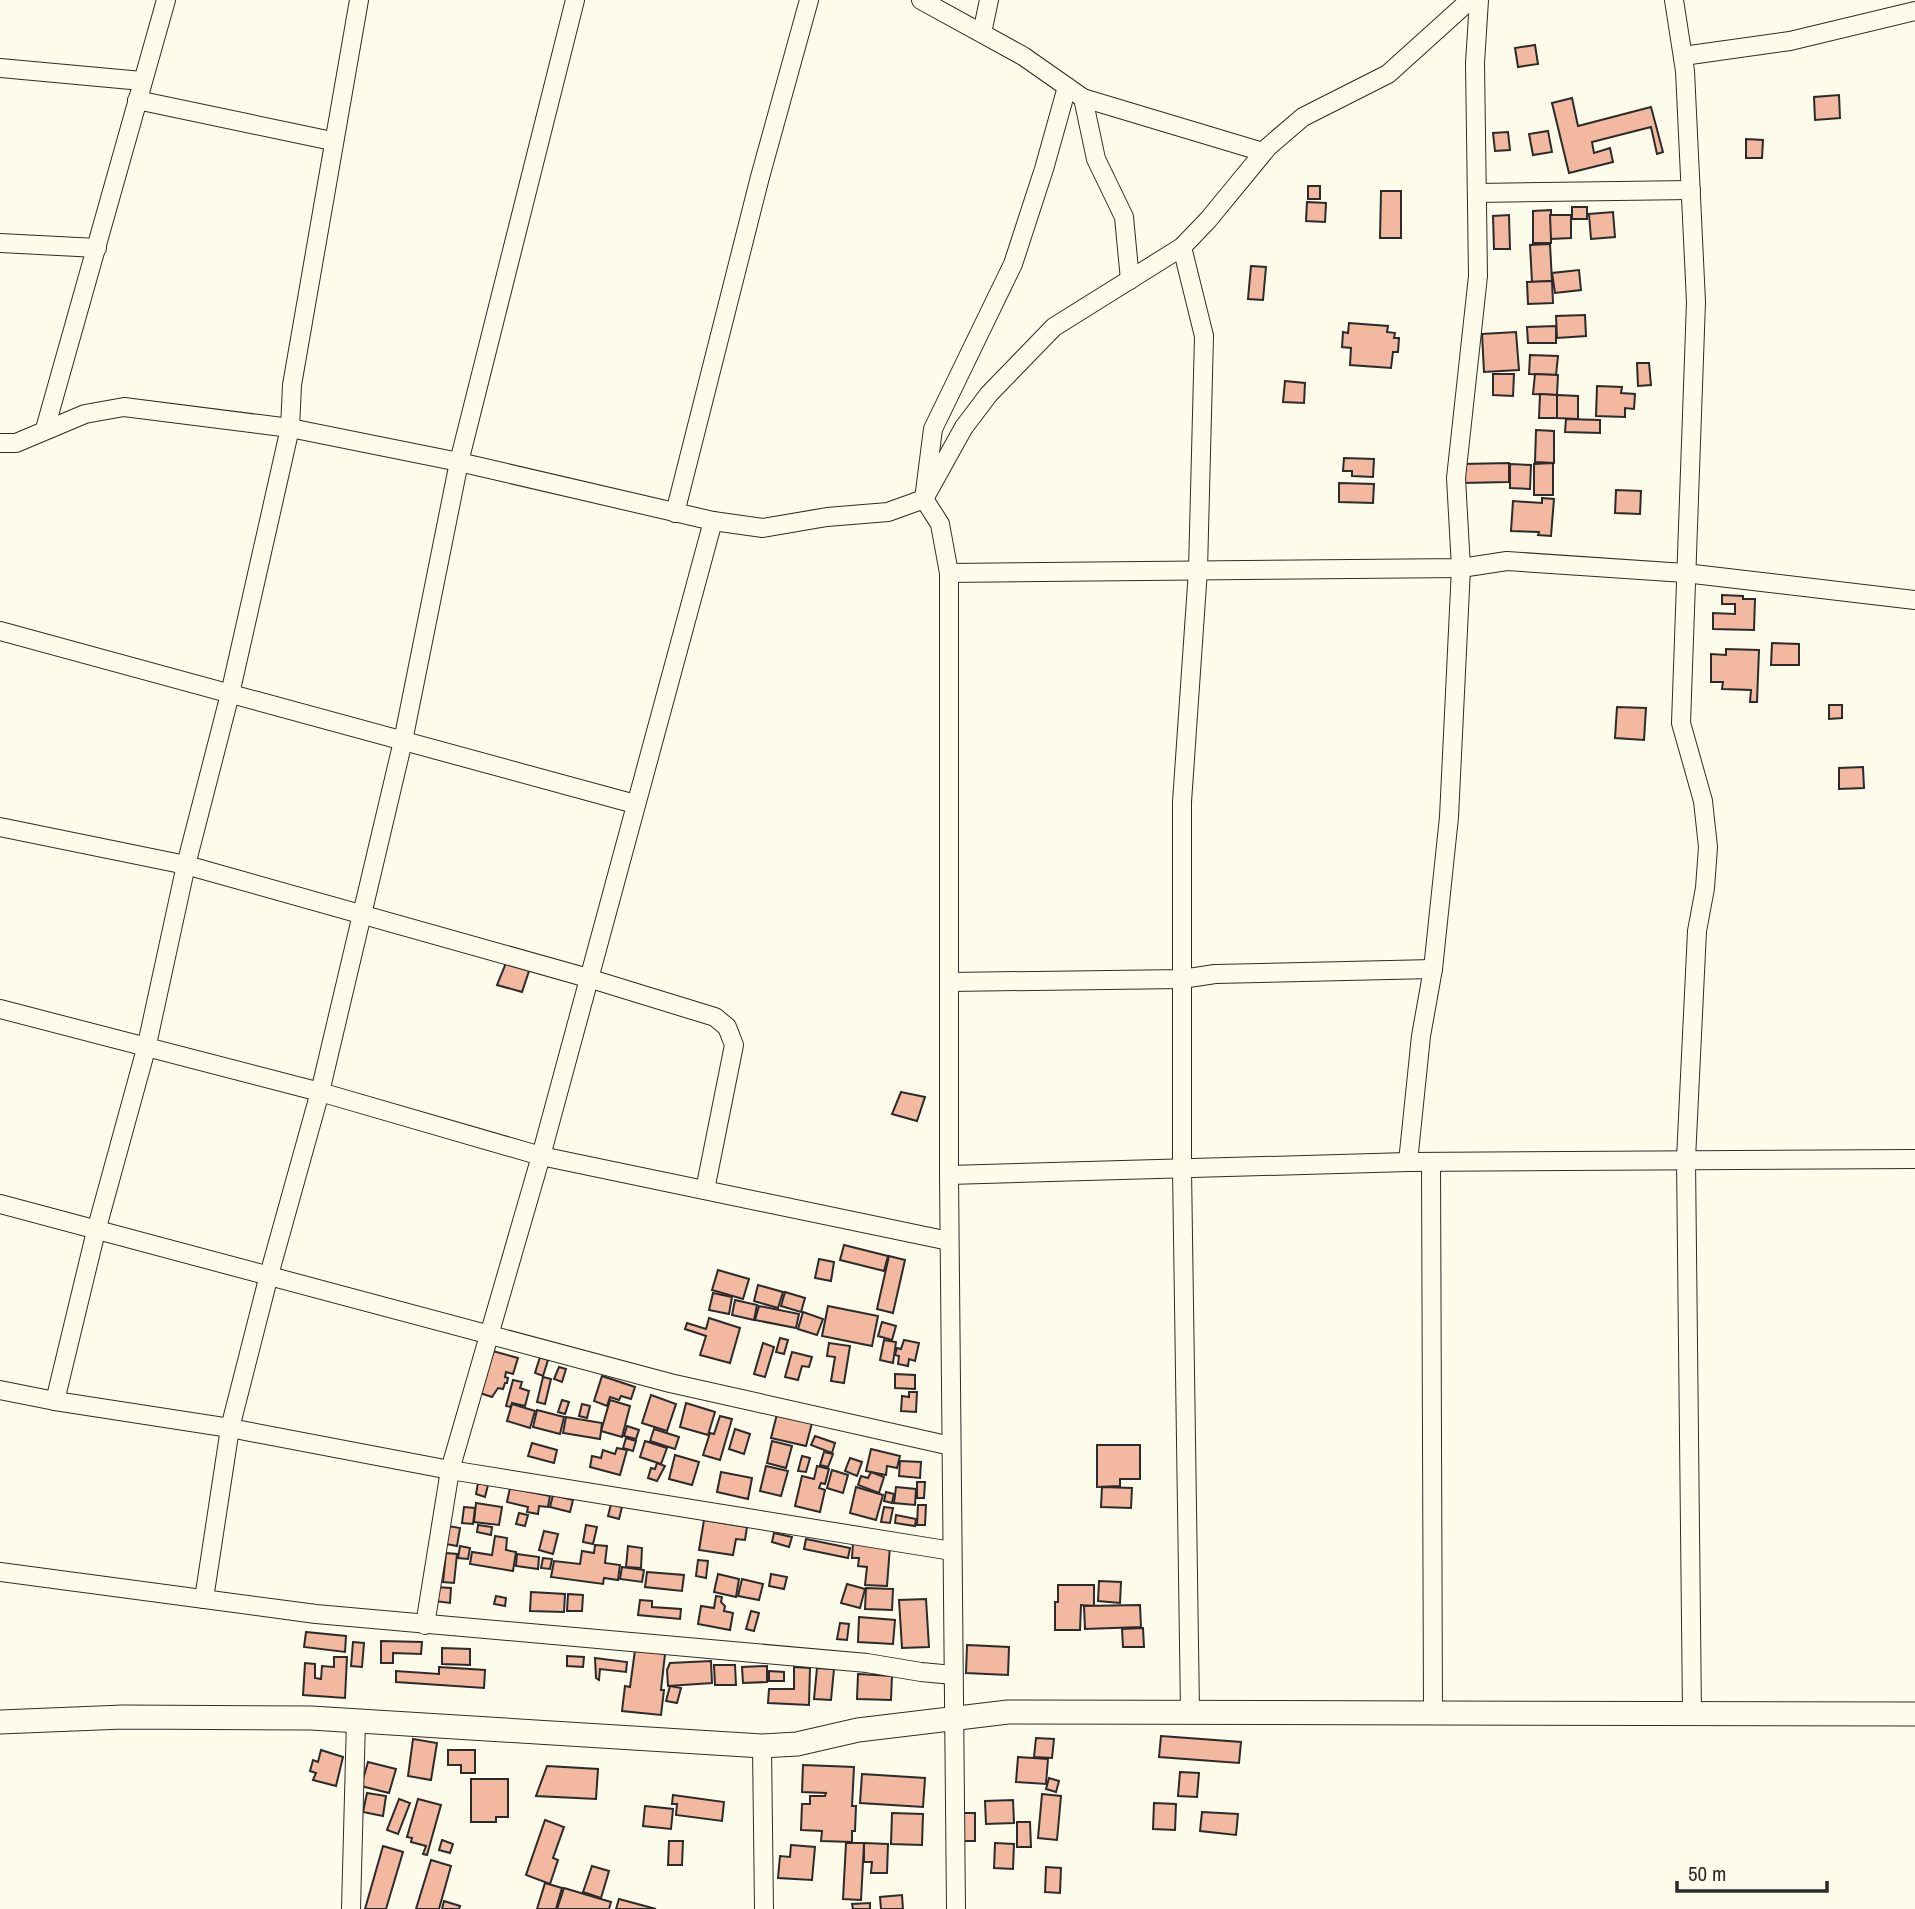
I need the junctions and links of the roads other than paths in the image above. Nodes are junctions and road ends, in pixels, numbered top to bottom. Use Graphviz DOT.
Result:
graph roads {
  1 [pos="166,0"];
  2 [pos="359,0"];
  3 [pos="575,0"];
  4 [pos="809,0"];
  5 [pos="921,0"];
  6 [pos="989,0"];
  7 [pos="1470,0"];
  8 [pos="1479,0"];
  9 [pos="1674,0"];
  10 [pos="1915,11"];
  11 [pos="982,33"];
  12 [pos="1683,56"];
  13 [pos="0,68"];
  14 [pos="142,81"];
  15 [pos="1067,87"];
  16 [pos="1083,98"];
  17 [pos="138,100"];
  18 [pos="332,141"];
  19 [pos="1263,152"];
  20 [pos="1691,190"];
  21 [pos="1477,192"];
  22 [pos="0,243"];
  23 [pos="1182,247"];
  24 [pos="97,248"];
  25 [pos="1130,280"];
  26 [pos="290,428"];
  27 [pos="45,429"];
  28 [pos="0,443"];
  29 [pos="459,462"];
  30 [pos="924,499"];
  31 [pos="674,513"];
  32 [pos="713,522"];
  33 [pos="1461,568"];
  34 [pos="1198,570"];
  35 [pos="949,573"];
  36 [pos="1685,573"];
  37 [pos="1915,600"];
  38 [pos="0,631"];
  39 [pos="230,694"];
  40 [pos="403,741"];
  41 [pos="635,804"];
  42 [pos="0,827"];
  43 [pos="186,865"];
  44 [pos="362,916"];
  45 [pos="1433,968"];
  46 [pos="588,978"];
  47 [pos="1182,979"];
  48 [pos="949,982"];
  49 [pos="0,1009"];
  50 [pos="146,1049"];
  51 [pos="320,1092"];
  52 [pos="541,1156"];
  53 [pos="1686,1159"];
  54 [pos="1915,1159"];
  55 [pos="1408,1162"];
  56 [pos="1431,1162"];
  57 [pos="1182,1169"];
  58 [pos="948,1175"];
  59 [pos="705,1190"];
  60 [pos="0,1204"];
  61 [pos="96,1231"];
  62 [pos="949,1241"];
  63 [pos="269,1275"];
  64 [pos="490,1334"];
  65 [pos="0,1390"];
  66 [pos="55,1401"];
  67 [pos="230,1428"];
  68 [pos="951,1446"];
  69 [pos="450,1470"];
  70 [pos="952,1551"];
  71 [pos="0,1572"];
  72 [pos="204,1599"];
  73 [pos="425,1625"];
  74 [pos="953,1675"];
  75 [pos="1190,1711"];
  76 [pos="1433,1712"];
  77 [pos="1692,1714"];
  78 [pos="1915,1714"];
  79 [pos="954,1718"];
  80 [pos="356,1720"];
  81 [pos="0,1722"];
  82 [pos="762,1746"];
  83 [pos="351,1909"];
  84 [pos="764,1909"];
  85 [pos="956,1909"];
  1 -- 14 [label="street"];
  2 -- 18 [label="street"];
  3 -- 29 [label="street"];
  4 -- 31 [label="street"];
  5 -- 11 [label="street"];
  6 -- 11 [label="street"];
  7 -- 19 [label="street"];
  8 -- 21 [label="street"];
  9 -- 12 [label="street"];
  10 -- 12 [label="street"];
  11 -- 15 [label="street"];
  12 -- 20 [label="street"];
  13 -- 14 [label="street"];
  14 -- 17 [label="street"];
  15 -- 16 [label="street"];
  15 -- 30 [label="street"];
  16 -- 19 [label="street"];
  16 -- 25 [label="street"];
  17 -- 18 [label="street"];
  17 -- 24 [label="street"];
  18 -- 26 [label="street"];
  19 -- 23 [label="street"];
  20 -- 21 [label="street"];
  20 -- 36 [label="street"];
  21 -- 33 [label="street"];
  22 -- 24 [label="street"];
  23 -- 25 [label="street"];
  23 -- 34 [label="street"];
  24 -- 27 [label="street"];
  25 -- 30 [label="street"];
  26 -- 27 [label="street"];
  26 -- 29 [label="street"];
  26 -- 39 [label="street"];
  27 -- 28 [label="street"];
  29 -- 31 [label="street"];
  29 -- 40 [label="street"];
  30 -- 32 [label="street"];
  30 -- 35 [label="street"];
  31 -- 32 [label="street"];
  32 -- 41 [label="street"];
  33 -- 34 [label="street"];
  33 -- 36 [label="street"];
  33 -- 45 [label="street"];
  34 -- 35 [label="street"];
  34 -- 47 [label="street"];
  35 -- 48 [label="street"];
  36 -- 37 [label="street"];
  36 -- 53 [label="street"];
  38 -- 39 [label="street"];
  39 -- 40 [label="street"];
  39 -- 43 [label="street"];
  40 -- 41 [label="street"];
  40 -- 44 [label="street"];
  41 -- 46 [label="street"];
  42 -- 43 [label="street"];
  43 -- 44 [label="street"];
  43 -- 50 [label="street"];
  44 -- 46 [label="street"];
  44 -- 51 [label="street"];
  45 -- 47 [label="street"];
  45 -- 55 [label="street"];
  46 -- 52 [label="street"];
  46 -- 59 [label="street"];
  47 -- 48 [label="street"];
  47 -- 57 [label="street"];
  48 -- 58 [label="street"];
  49 -- 50 [label="street"];
  50 -- 51 [label="street"];
  50 -- 61 [label="street"];
  51 -- 52 [label="street"];
  51 -- 63 [label="street"];
  52 -- 59 [label="street"];
  52 -- 64 [label="street"];
  53 -- 54 [label="street"];
  53 -- 56 [label="street"];
  53 -- 77 [label="street"];
  55 -- 56 [label="street"];
  55 -- 57 [label="street"];
  56 -- 76 [label="street"];
  57 -- 58 [label="street"];
  57 -- 75 [label="street"];
  58 -- 62 [label="street"];
  59 -- 62 [label="street"];
  60 -- 61 [label="street"];
  61 -- 63 [label="street"];
  61 -- 66 [label="street"];
  62 -- 68 [label="street"];
  63 -- 64 [label="street"];
  63 -- 67 [label="street"];
  64 -- 68 [label="street"];
  64 -- 69 [label="street"];
  65 -- 66 [label="street"];
  66 -- 67 [label="street"];
  67 -- 69 [label="street"];
  67 -- 72 [label="street"];
  68 -- 70 [label="street"];
  69 -- 70 [label="street"];
  69 -- 73 [label="street"];
  70 -- 74 [label="street"];
  71 -- 72 [label="street"];
  72 -- 73 [label="street"];
  73 -- 74 [label="street"];
  74 -- 79 [label="street"];
  75 -- 76 [label="street"];
  75 -- 79 [label="street"];
  76 -- 77 [label="street"];
  77 -- 78 [label="street"];
  79 -- 82 [label="street"];
  79 -- 85 [label="street"];
  80 -- 81 [label="street"];
  80 -- 82 [label="street"];
  80 -- 83 [label="street"];
  82 -- 84 [label="street"];
}
